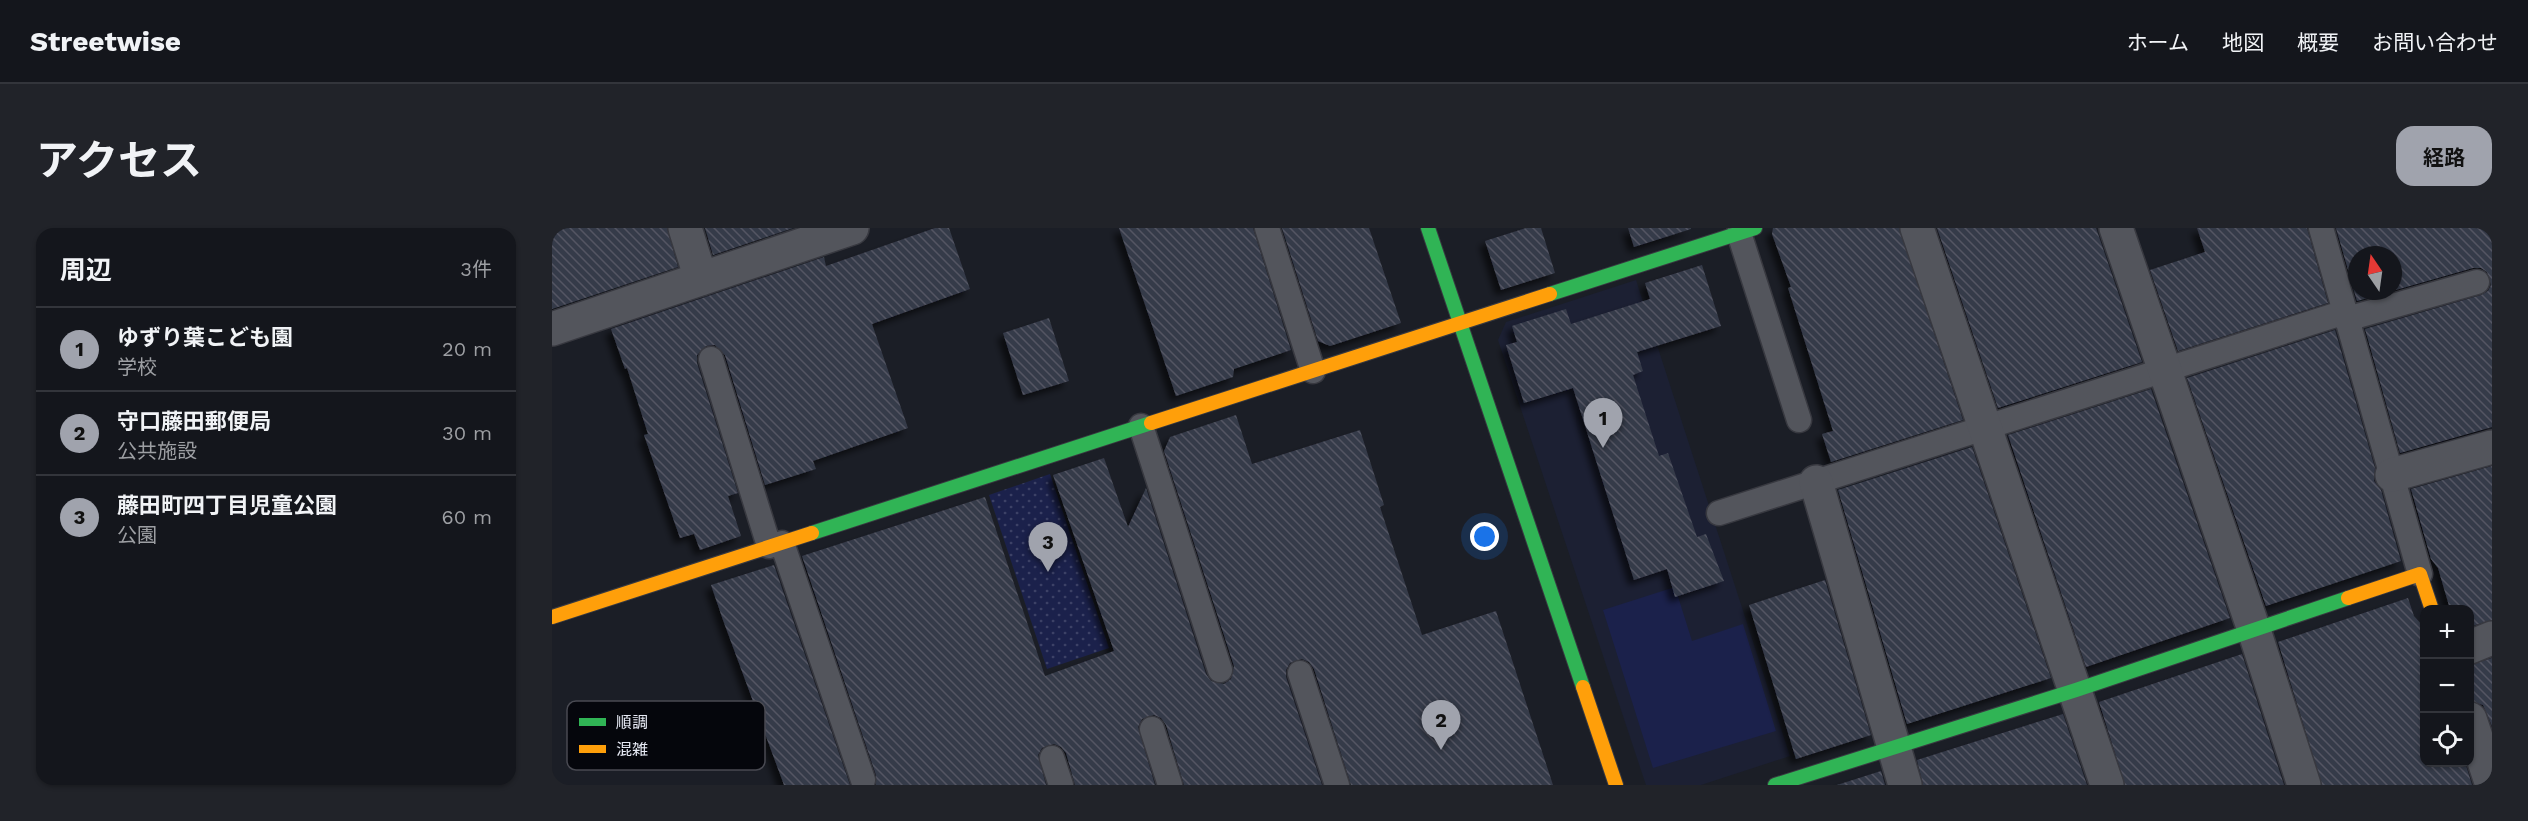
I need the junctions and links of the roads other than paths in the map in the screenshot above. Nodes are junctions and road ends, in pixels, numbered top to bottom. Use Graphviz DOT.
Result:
graph roads {
  1 [pos="685,228"];
  2 [pos="852,228"];
  3 [pos="1267,228"];
  4 [pos="1428,228"];
  5 [pos="1917,228"];
  6 [pos="2116,228"];
  7 [pos="2321,228"];
  8 [pos="1747,231"];
  9 [pos="701,279"];
  10 [pos="2477,282"];
  11 [pos="2346,315"];
  12 [pos="1459,324"];
  13 [pos="552,329"];
  14 [pos="711,359"];
  15 [pos="2164,370"];
  16 [pos="1314,371"];
  17 [pos="1798,420"];
  18 [pos="1141,426"];
  19 [pos="1984,428"];
  20 [pos="2492,447"];
  21 [pos="2392,475"];
  22 [pos="1816,482"];
  23 [pos="1719,513"];
  24 [pos="776,544"];
  25 [pos="2420,574"];
  26 [pos="2431,605"];
  27 [pos="552,616"];
  28 [pos="2254,630"];
  29 [pos="2492,638"];
  30 [pos="2474,645"];
  31 [pos="1220,670"];
  32 [pos="1300,674"];
  33 [pos="2076,690"];
  34 [pos="1152,729"];
  35 [pos="2474,733"];
  36 [pos="1892,748"];
  37 [pos="1052,758"];
  38 [pos="863,780"];
  39 [pos="1061,785"];
  40 [pos="1170,785"];
  41 [pos="1337,785"];
  42 [pos="1616,785"];
  43 [pos="1775,785"];
  44 [pos="1905,785"];
  45 [pos="2107,785"];
  46 [pos="2304,785"];
  47 [pos="2492,785"];
  1 -- 9 [label="street"];
  2 -- 9 [label="street"];
  3 -- 16 [label="lane"];
  4 -- 12 [label="street"];
  5 -- 19 [label="street"];
  6 -- 15 [label="street"];
  7 -- 11 [label="lane"];
  8 -- 12 [label="street"];
  8 -- 17 [label="lane"];
  9 -- 13 [label="street"];
  10 -- 11 [label="lane"];
  11 -- 15 [label="lane"];
  11 -- 21 [label="lane"];
  12 -- 16 [label="street"];
  12 -- 42 [label="street"];
  14 -- 24 [label="lane"];
  15 -- 19 [label="lane"];
  15 -- 28 [label="street"];
  16 -- 18 [label="street"];
  18 -- 24 [label="street"];
  18 -- 31 [label="lane"];
  19 -- 22 [label="lane"];
  19 -- 33 [label="street"];
  20 -- 21 [label="street"];
  21 -- 25 [label="lane"];
  22 -- 23 [label="lane"];
  22 -- 36 [label="street"];
  24 -- 27 [label="street"];
  24 -- 38 [label="lane"];
  25 -- 26 [label="street"];
  25 -- 28 [label="street"];
  28 -- 33 [label="street"];
  28 -- 46 [label="street"];
  29 -- 30 [label="street"];
  32 -- 41 [label="lane"];
  33 -- 36 [label="street"];
  33 -- 45 [label="street"];
  34 -- 40 [label="lane"];
  35 -- 47 [label="street"];
  36 -- 43 [label="street"];
  36 -- 44 [label="street"];
  37 -- 39 [label="lane"];
}
